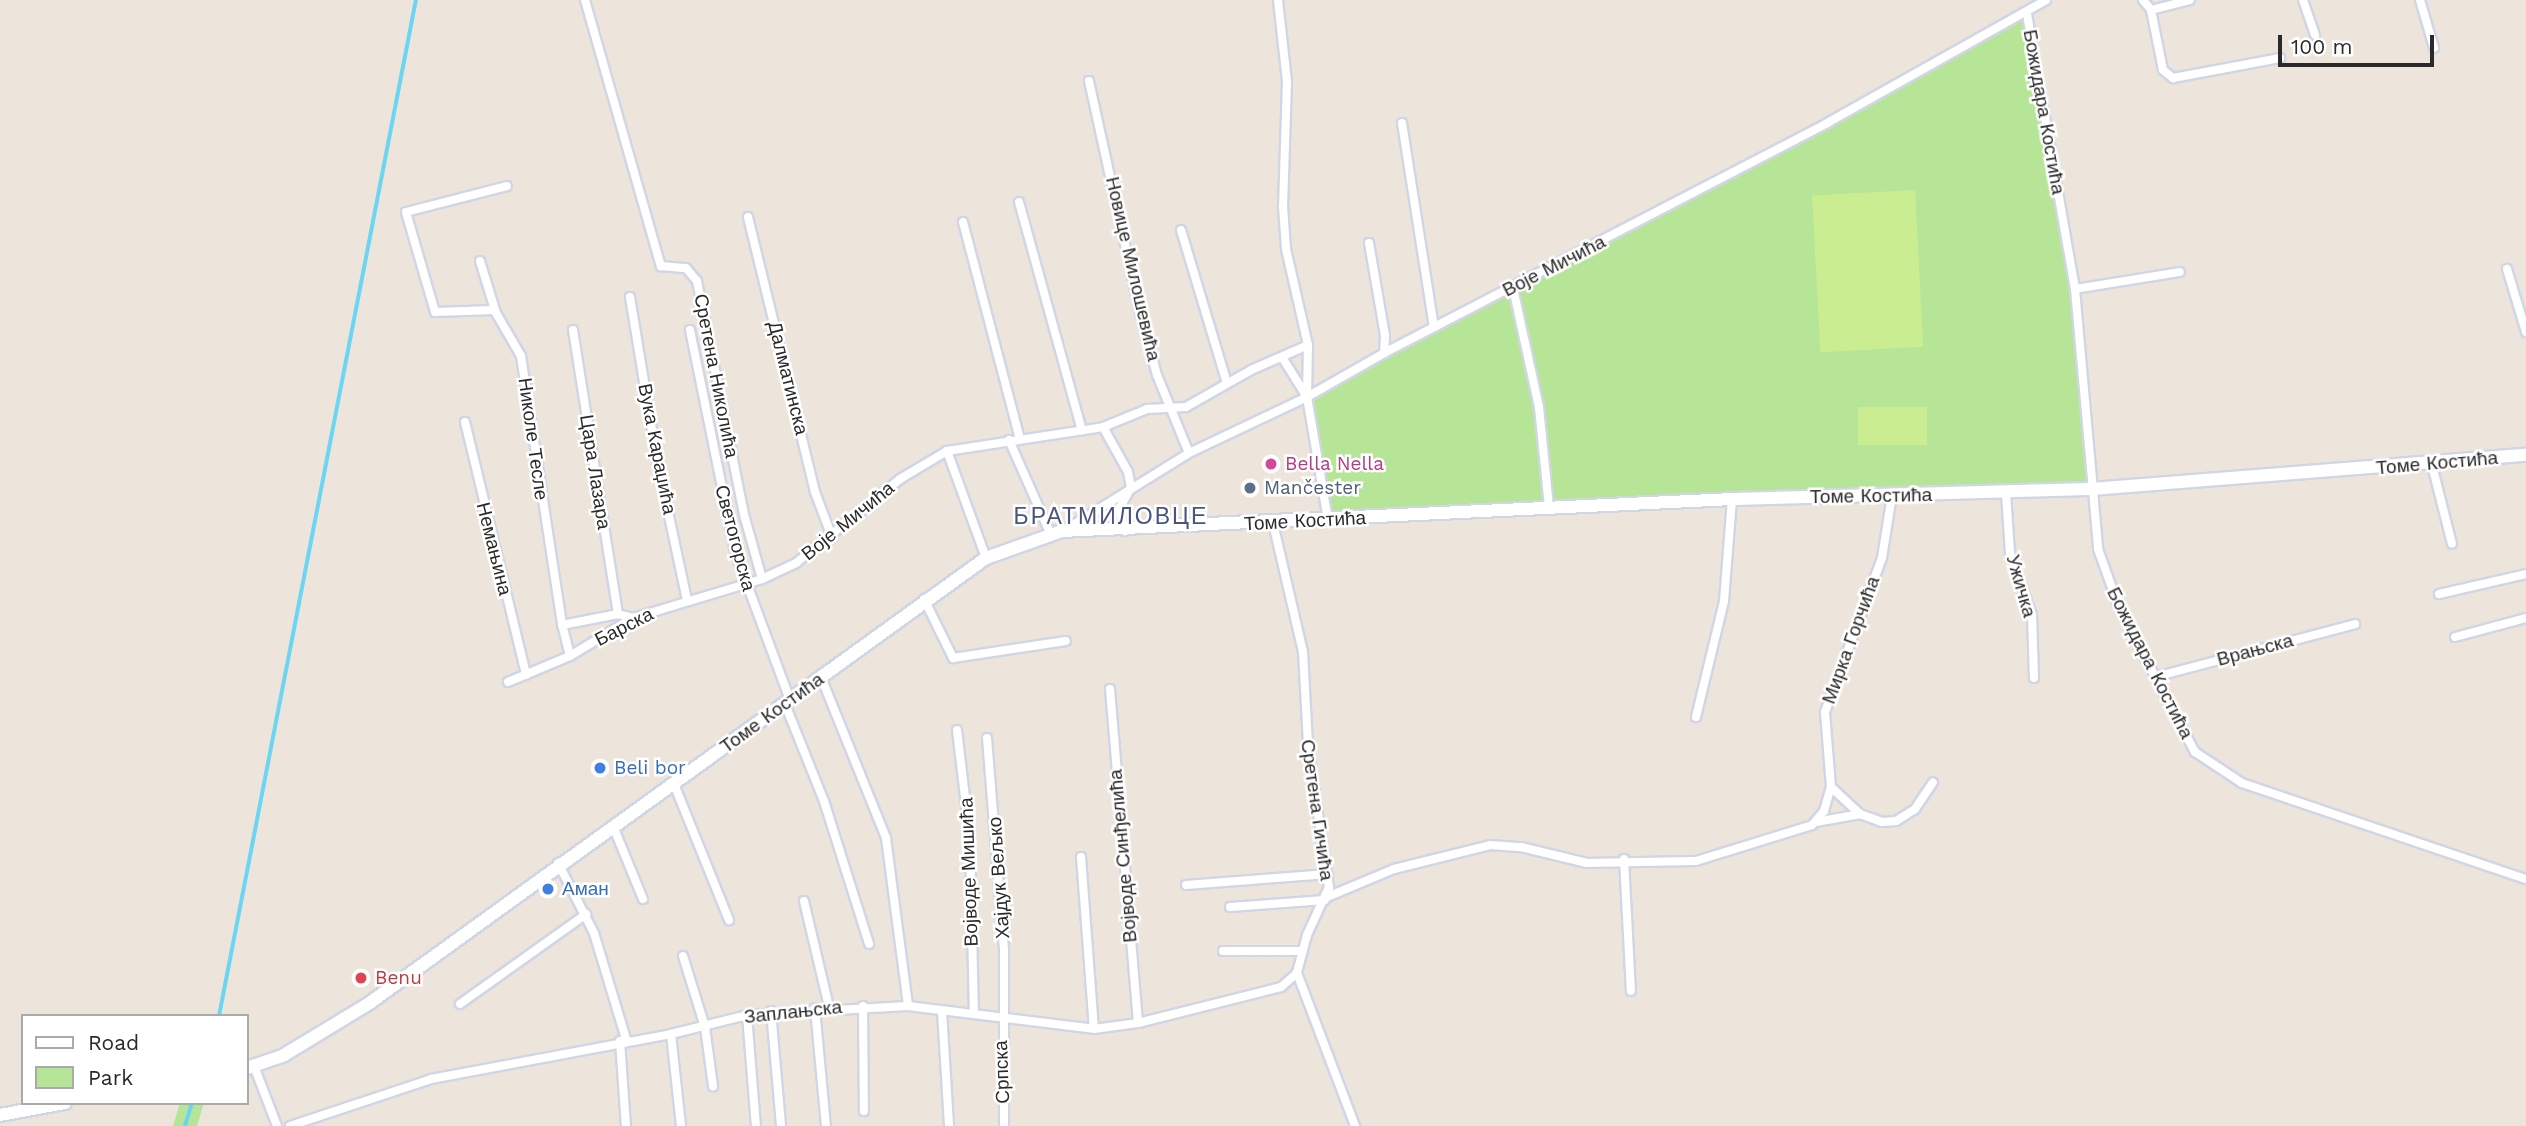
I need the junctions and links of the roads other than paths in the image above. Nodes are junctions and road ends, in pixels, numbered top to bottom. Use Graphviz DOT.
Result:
graph roads {
  1 [pos="584,0"];
  2 [pos="1278,0"];
  3 [pos="2143,0"];
  4 [pos="2190,0"];
  5 [pos="2303,0"];
  6 [pos="2420,0"];
  7 [pos="2041,2"];
  8 [pos="2151,10"];
  9 [pos="2027,14"];
  10 [pos="2315,34"];
  11 [pos="2434,48"];
  12 [pos="2280,58"];
  13 [pos="1089,81"];
  14 [pos="1402,123"];
  15 [pos="507,186"];
  16 [pos="1019,202"];
  17 [pos="748,217"];
  18 [pos="963,222"];
  19 [pos="1181,230"];
  20 [pos="1369,243"];
  21 [pos="480,261"];
  22 [pos="2507,269"];
  23 [pos="2180,272"];
  24 [pos="1513,288"];
  25 [pos="2075,289"];
  26 [pos="630,297"];
  27 [pos="495,310"];
  28 [pos="1434,327"];
  29 [pos="573,330"];
  30 [pos="690,330"];
  31 [pos="2526,332"];
  32 [pos="1308,345"];
  33 [pos="1384,353"];
  34 [pos="1282,357"];
  35 [pos="1227,383"];
  36 [pos="1307,397"];
  37 [pos="1172,409"];
  38 [pos="465,422"];
  39 [pos="1102,427"];
  40 [pos="1082,430"];
  41 [pos="1020,439"];
  42 [pos="1009,440"];
  43 [pos="947,451"];
  44 [pos="1189,453"];
  45 [pos="2526,455"];
  46 [pos="2432,465"];
  47 [pos="1131,486"];
  48 [pos="2091,489"];
  49 [pos="2006,493"];
  50 [pos="1892,495"];
  51 [pos="1732,499"];
  52 [pos="1549,508"];
  53 [pos="1328,520"];
  54 [pos="1273,523"];
  55 [pos="1125,531"];
  56 [pos="1057,533"];
  57 [pos="832,537"];
  58 [pos="2452,544"];
  59 [pos="986,558"];
  60 [pos="2526,574"];
  61 [pos="762,579"];
  62 [pos="745,585"];
  63 [pos="2439,594"];
  64 [pos="924,599"];
  65 [pos="687,600"];
  66 [pos="618,614"];
  67 [pos="633,618"];
  68 [pos="2526,618"];
  69 [pos="2355,624"];
  70 [pos="562,625"];
  71 [pos="2455,637"];
  72 [pos="1066,641"];
  73 [pos="570,656"];
  74 [pos="526,675"];
  75 [pos="821,677"];
  76 [pos="2155,677"];
  77 [pos="2034,678"];
  78 [pos="508,682"];
  79 [pos="1110,689"];
  80 [pos="787,702"];
  81 [pos="1696,717"];
  82 [pos="957,730"];
  83 [pos="987,738"];
  84 [pos="1933,782"];
  85 [pos="674,784"];
  86 [pos="1831,787"];
  87 [pos="1860,814"];
  88 [pos="1813,823"];
  89 [pos="613,826"];
  90 [pos="1081,857"];
  91 [pos="1623,859"];
  92 [pos="558,863"];
  93 [pos="1328,874"];
  94 [pos="2526,879"];
  95 [pos="1186,885"];
  96 [pos="643,899"];
  97 [pos="1326,899"];
  98 [pos="804,901"];
  99 [pos="1230,907"];
  100 [pos="586,914"];
  101 [pos="729,920"];
  102 [pos="869,944"];
  103 [pos="1223,951"];
  104 [pos="1301,951"];
  105 [pos="683,956"];
  106 [pos="1297,973"];
  107 [pos="1631,991"];
  108 [pos="460,1004"];
  109 [pos="863,1006"];
  110 [pos="908,1006"];
  111 [pos="829,1007"];
  112 [pos="815,1008"];
  113 [pos="771,1011"];
  114 [pos="942,1011"];
  115 [pos="974,1014"];
  116 [pos="747,1015"];
  117 [pos="1001,1018"];
  118 [pos="1138,1023"];
  119 [pos="705,1027"];
  120 [pos="1094,1029"];
  121 [pos="671,1034"];
  122 [pos="623,1040"];
  123 [pos="250,1067"];
  124 [pos="713,1086"];
  125 [pos="54,1105"];
  126 [pos="864,1111"];
  127 [pos="0,1115"];
  128 [pos="277,1126"];
  129 [pos="290,1126"];
  130 [pos="626,1126"];
  131 [pos="681,1126"];
  132 [pos="756,1126"];
  133 [pos="780,1126"];
  134 [pos="826,1126"];
  135 [pos="949,1126"];
  136 [pos="1004,1126"];
  137 [pos="1354,1126"];
  1 -- 61 [label="street, Сретена Николића"];
  2 -- 32 [label="street"];
  3 -- 8 [label="street"];
  4 -- 8 [label="street"];
  5 -- 10 [label="street"];
  6 -- 11 [label="street"];
  7 -- 9 [label="street, Воје Мичића"];
  8 -- 12 [label="street"];
  9 -- 24 [label="street, Воје Мичића"];
  9 -- 25 [label="street, Божидара Костића"];
  13 -- 37 [label="street, Новице Милошевића"];
  14 -- 28 [label="street"];
  15 -- 27 [label="street"];
  16 -- 40 [label="street"];
  17 -- 57 [label="street, Далматинска"];
  18 -- 41 [label="street"];
  19 -- 35 [label="street"];
  20 -- 33 [label="street"];
  21 -- 27 [label="street, Николе Тесле"];
  22 -- 31 [label="street"];
  23 -- 25 [label="street"];
  24 -- 28 [label="street, Воје Мичића"];
  24 -- 52 [label="street"];
  25 -- 48 [label="street, Божидара Костића"];
  26 -- 65 [label="street, Вука Караџића"];
  27 -- 70 [label="street, Николе Тесле"];
  28 -- 33 [label="street, Воје Мичића"];
  29 -- 66 [label="street, Цара Лазара"];
  30 -- 62 [label="street, Светогорска"];
  32 -- 34 [label="street, Воје Мичића"];
  32 -- 36 [label="street"];
  33 -- 36 [label="street, Воје Мичића"];
  34 -- 35 [label="street, Воје Мичића"];
  34 -- 36 [label="street"];
  35 -- 37 [label="street, Воје Мичића"];
  36 -- 44 [label="street, Воје Мичића"];
  36 -- 53 [label="street"];
  37 -- 39 [label="street, Воје Мичића"];
  37 -- 44 [label="street, Новице Милошевића"];
  38 -- 74 [label="street, Немањина"];
  39 -- 40 [label="street, Воје Мичића"];
  39 -- 47 [label="street"];
  40 -- 41 [label="street, Воје Мичића"];
  41 -- 42 [label="street, Воје Мичића"];
  42 -- 43 [label="street, Воје Мичића"];
  42 -- 56 [label="street"];
  43 -- 57 [label="street, Воје Мичића"];
  43 -- 59 [label="street"];
  44 -- 47 [label="street, Воје Мичића"];
  45 -- 46 [label="street, Томе Костића"];
  46 -- 48 [label="street, Томе Костића"];
  46 -- 58 [label="street"];
  47 -- 55 [label="street"];
  47 -- 56 [label="street, Воје Мичића"];
  48 -- 49 [label="street, Томе Костића"];
  48 -- 76 [label="street, Божидара Костића"];
  49 -- 50 [label="street, Томе Костића"];
  49 -- 77 [label="street, Ужичка"];
  50 -- 51 [label="street, Томе Костића"];
  50 -- 86 [label="street, Мирка Горчића"];
  51 -- 52 [label="street, Томе Костића"];
  51 -- 81 [label="street"];
  52 -- 53 [label="street, Томе Костића"];
  53 -- 54 [label="street, Томе Костића"];
  54 -- 55 [label="street, Томе Костића"];
  54 -- 93 [label="street, Сретена Гичића"];
  55 -- 56 [label="street, Томе Костића"];
  56 -- 59 [label="street, Томе Костића"];
  57 -- 61 [label="street, Воје Мичића"];
  59 -- 64 [label="street, Томе Костића"];
  60 -- 63 [label="street"];
  61 -- 62 [label="street, Воје Мичића"];
  62 -- 65 [label="street, Барска"];
  62 -- 80 [label="street, Светогорска"];
  64 -- 72 [label="street"];
  64 -- 75 [label="street, Томе Костића"];
  65 -- 67 [label="street, Барска"];
  66 -- 67 [label="street"];
  66 -- 70 [label="street"];
  67 -- 73 [label="street, Барска"];
  68 -- 71 [label="street"];
  69 -- 76 [label="street, Врањска"];
  70 -- 73 [label="street, Николе Тесле"];
  73 -- 74 [label="street, Барска"];
  74 -- 78 [label="street, Барска"];
  75 -- 80 [label="street, Томе Костића"];
  75 -- 110 [label="street"];
  76 -- 94 [label="street, Божидара Костића"];
  79 -- 118 [label="street, Војводе Синђелића"];
  80 -- 85 [label="street, Томе Костића"];
  80 -- 102 [label="street, Светогорска"];
  82 -- 115 [label="street, Војводе Мишића"];
  83 -- 117 [label="street, Хајдук Вељко"];
  84 -- 87 [label="street"];
  85 -- 89 [label="street, Томе Костића"];
  85 -- 101 [label="street"];
  86 -- 87 [label="street"];
  86 -- 88 [label="street, Мирка Горчића"];
  87 -- 88 [label="street"];
  88 -- 91 [label="street"];
  89 -- 92 [label="street, Томе Костића"];
  89 -- 96 [label="street"];
  90 -- 120 [label="street"];
  91 -- 97 [label="street"];
  91 -- 107 [label="street"];
  92 -- 100 [label="street"];
  92 -- 123 [label="street, Томе Костића"];
  93 -- 95 [label="street"];
  93 -- 97 [label="street, Сретена Гичића"];
  97 -- 99 [label="street"];
  97 -- 104 [label="street, Сретена Гичића"];
  98 -- 111 [label="street"];
  100 -- 108 [label="street"];
  100 -- 122 [label="street"];
  103 -- 104 [label="street"];
  104 -- 106 [label="street, Сретена Гичића"];
  105 -- 119 [label="street"];
  106 -- 118 [label="street, Заплањска"];
  106 -- 137 [label="street"];
  109 -- 110 [label="street, Заплањска"];
  109 -- 111 [label="street, Заплањска"];
  109 -- 126 [label="street"];
  110 -- 114 [label="street, Заплањска"];
  111 -- 112 [label="street, Заплањска"];
  112 -- 113 [label="street, Заплањска"];
  112 -- 134 [label="street"];
  113 -- 116 [label="street, Заплањска"];
  113 -- 133 [label="street"];
  114 -- 115 [label="street, Заплањска"];
  114 -- 135 [label="street"];
  115 -- 117 [label="street, Заплањска"];
  116 -- 119 [label="street, Заплањска"];
  116 -- 132 [label="street"];
  117 -- 120 [label="street, Заплањска"];
  117 -- 136 [label="street, Српска"];
  118 -- 120 [label="street, Заплањска"];
  119 -- 121 [label="street, Заплањска"];
  119 -- 124 [label="street"];
  121 -- 122 [label="street, Заплањска"];
  121 -- 131 [label="street"];
  122 -- 129 [label="street, Заплањска"];
  122 -- 130 [label="street"];
  123 -- 128 [label="street"];
  125 -- 127 [label="street"];
}
